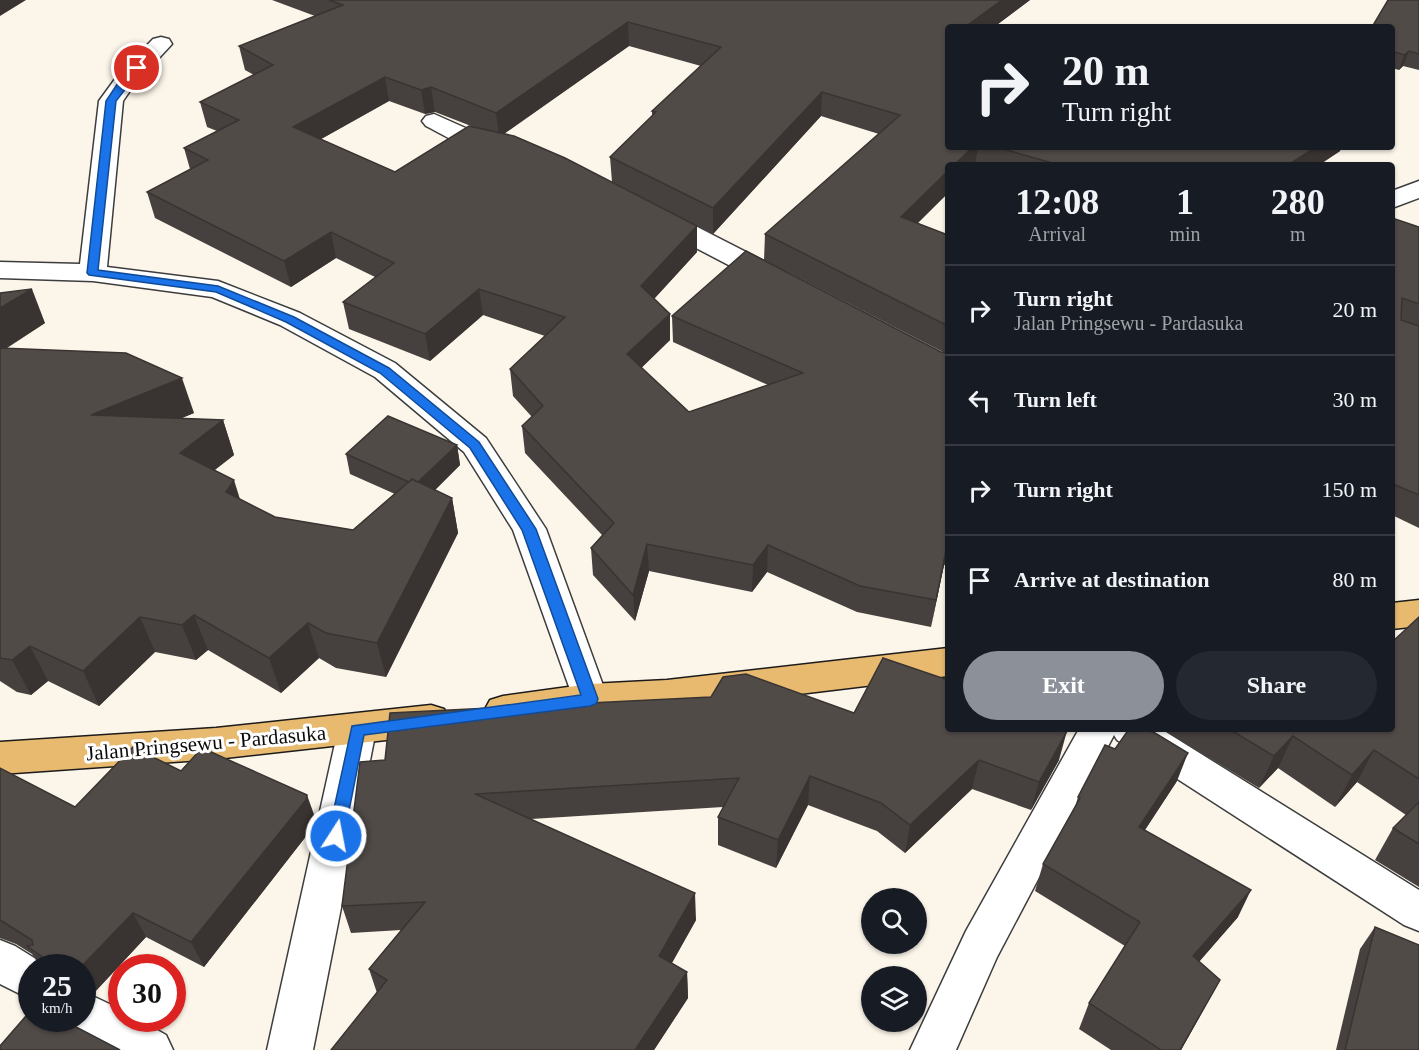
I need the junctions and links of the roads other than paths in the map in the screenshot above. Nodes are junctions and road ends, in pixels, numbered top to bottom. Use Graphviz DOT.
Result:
graph roads {
  1 [pos="161,44"];
  2 [pos="434,121"];
  3 [pos="525,153"];
  4 [pos="1419,189"];
  5 [pos="1395,199"];
  6 [pos="634,204"];
  7 [pos="0,270"];
  8 [pos="93,273"];
  9 [pos="797,290"];
  10 [pos="1419,613"];
  11 [pos="1395,616"];
  12 [pos="945,662"];
  13 [pos="590,699"];
  14 [pos="357,730"];
  15 [pos="1096,732"];
  16 [pos="1135,732"];
  17 [pos="0,758"];
  18 [pos="1419,912"];
  19 [pos="0,960"];
  20 [pos="18,971"];
  21 [pos="96,1020"];
  22 [pos="150,1050"];
  23 [pos="290,1050"];
  24 [pos="933,1050"];
  1 -- 8 [label="street"];
  2 -- 3 [label="street"];
  4 -- 5 [label="street"];
  6 -- 9 [label="street"];
  7 -- 8 [label="street"];
  8 -- 13 [label="street"];
  10 -- 11 [label="main road"];
  12 -- 13 [label="main road, Jalan Pringsewu - Pardasuka"];
  13 -- 14 [label="main road, Jalan Pringsewu - Pardasuka"];
  14 -- 17 [label="main road, Jalan Pringsewu - Pardasuka"];
  14 -- 23 [label="street"];
  15 -- 24 [label="street"];
  16 -- 18 [label="street"];
  19 -- 20 [label="street"];
  21 -- 22 [label="street"];
}
